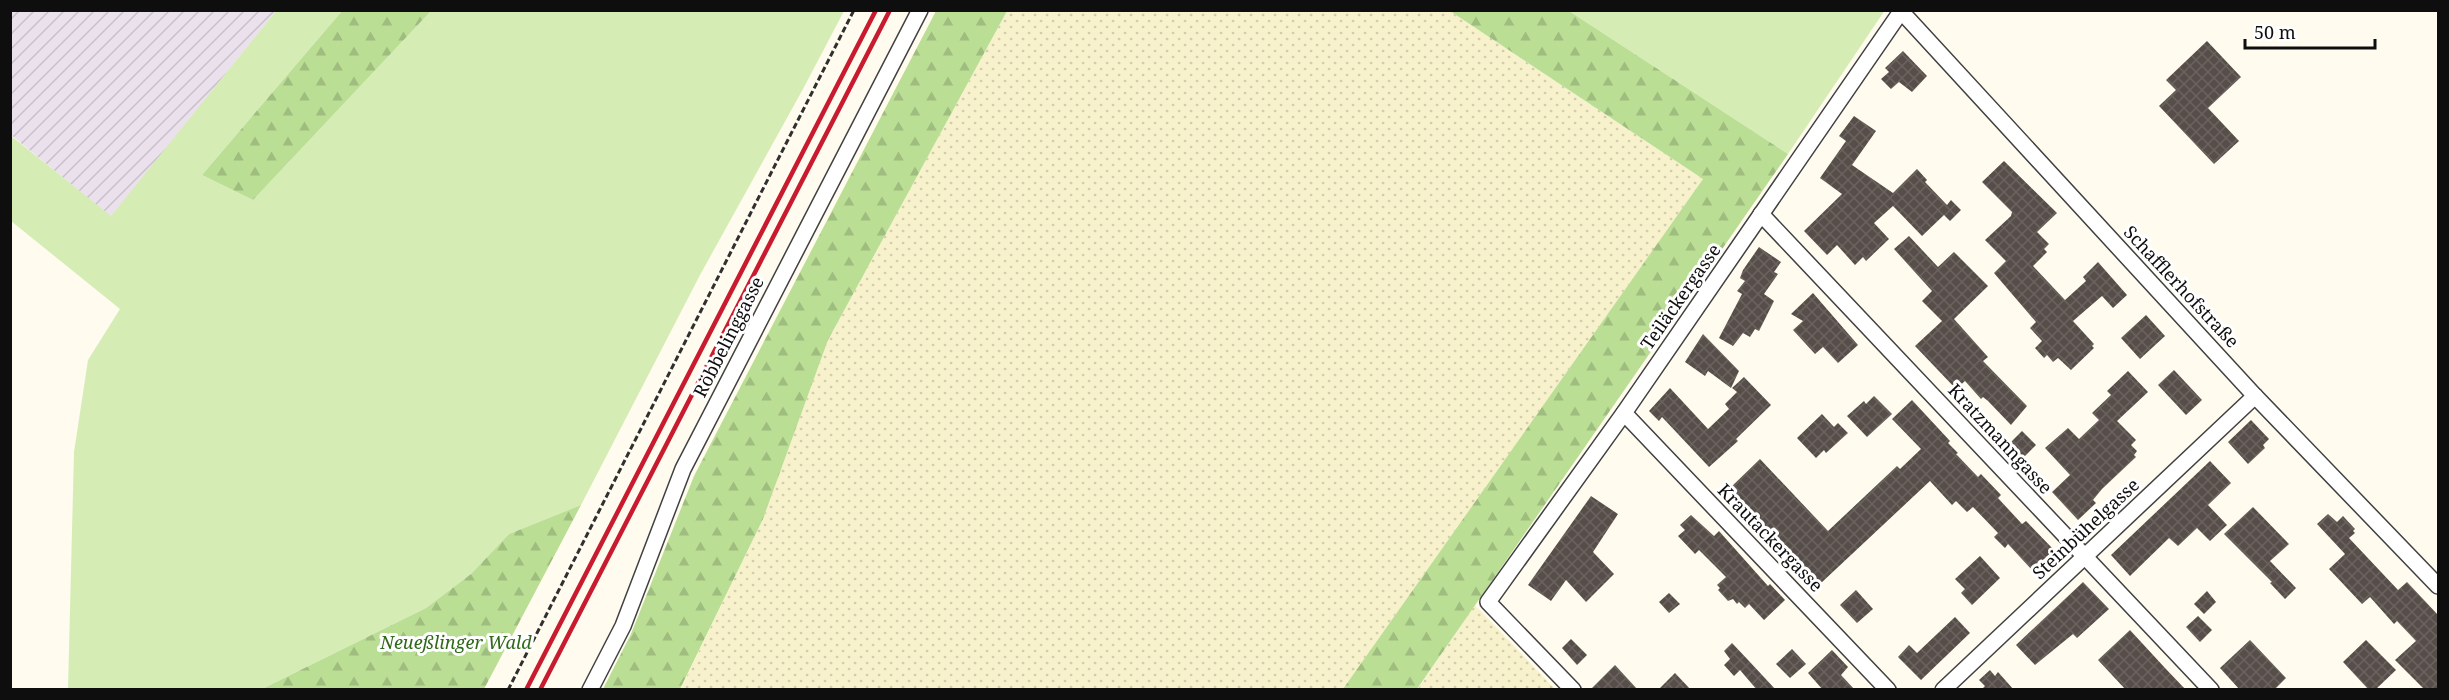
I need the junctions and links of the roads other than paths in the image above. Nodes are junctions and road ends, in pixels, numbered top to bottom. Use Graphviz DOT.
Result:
graph roads {
  1 [pos="920,10"];
  2 [pos="1901,11"];
  3 [pos="1761,214"];
  4 [pos="2255,396"];
  5 [pos="1624,413"];
  6 [pos="2084,557"];
  7 [pos="2439,586"];
  8 [pos="590,690"];
  9 [pos="1573,690"];
  10 [pos="1888,690"];
  11 [pos="1943,690"];
  12 [pos="2211,690"];
  1 -- 8 [label="street, Röbbelinggasse"];
  2 -- 3 [label="street, Teiläckergasse"];
  2 -- 4 [label="street, Schafflerhofstraße"];
  3 -- 5 [label="street, Teiläckergasse"];
  3 -- 6 [label="street, Kratzmanngasse"];
  4 -- 6 [label="street, Steinbühelgasse"];
  4 -- 7 [label="street, Schafflerhofstraße"];
  5 -- 9 [label="street, Teiläckergasse"];
  5 -- 10 [label="street, Krautackergasse"];
  6 -- 11 [label="street, Steinbühelgasse"];
  6 -- 12 [label="street, Kratzmanngasse"];
}
